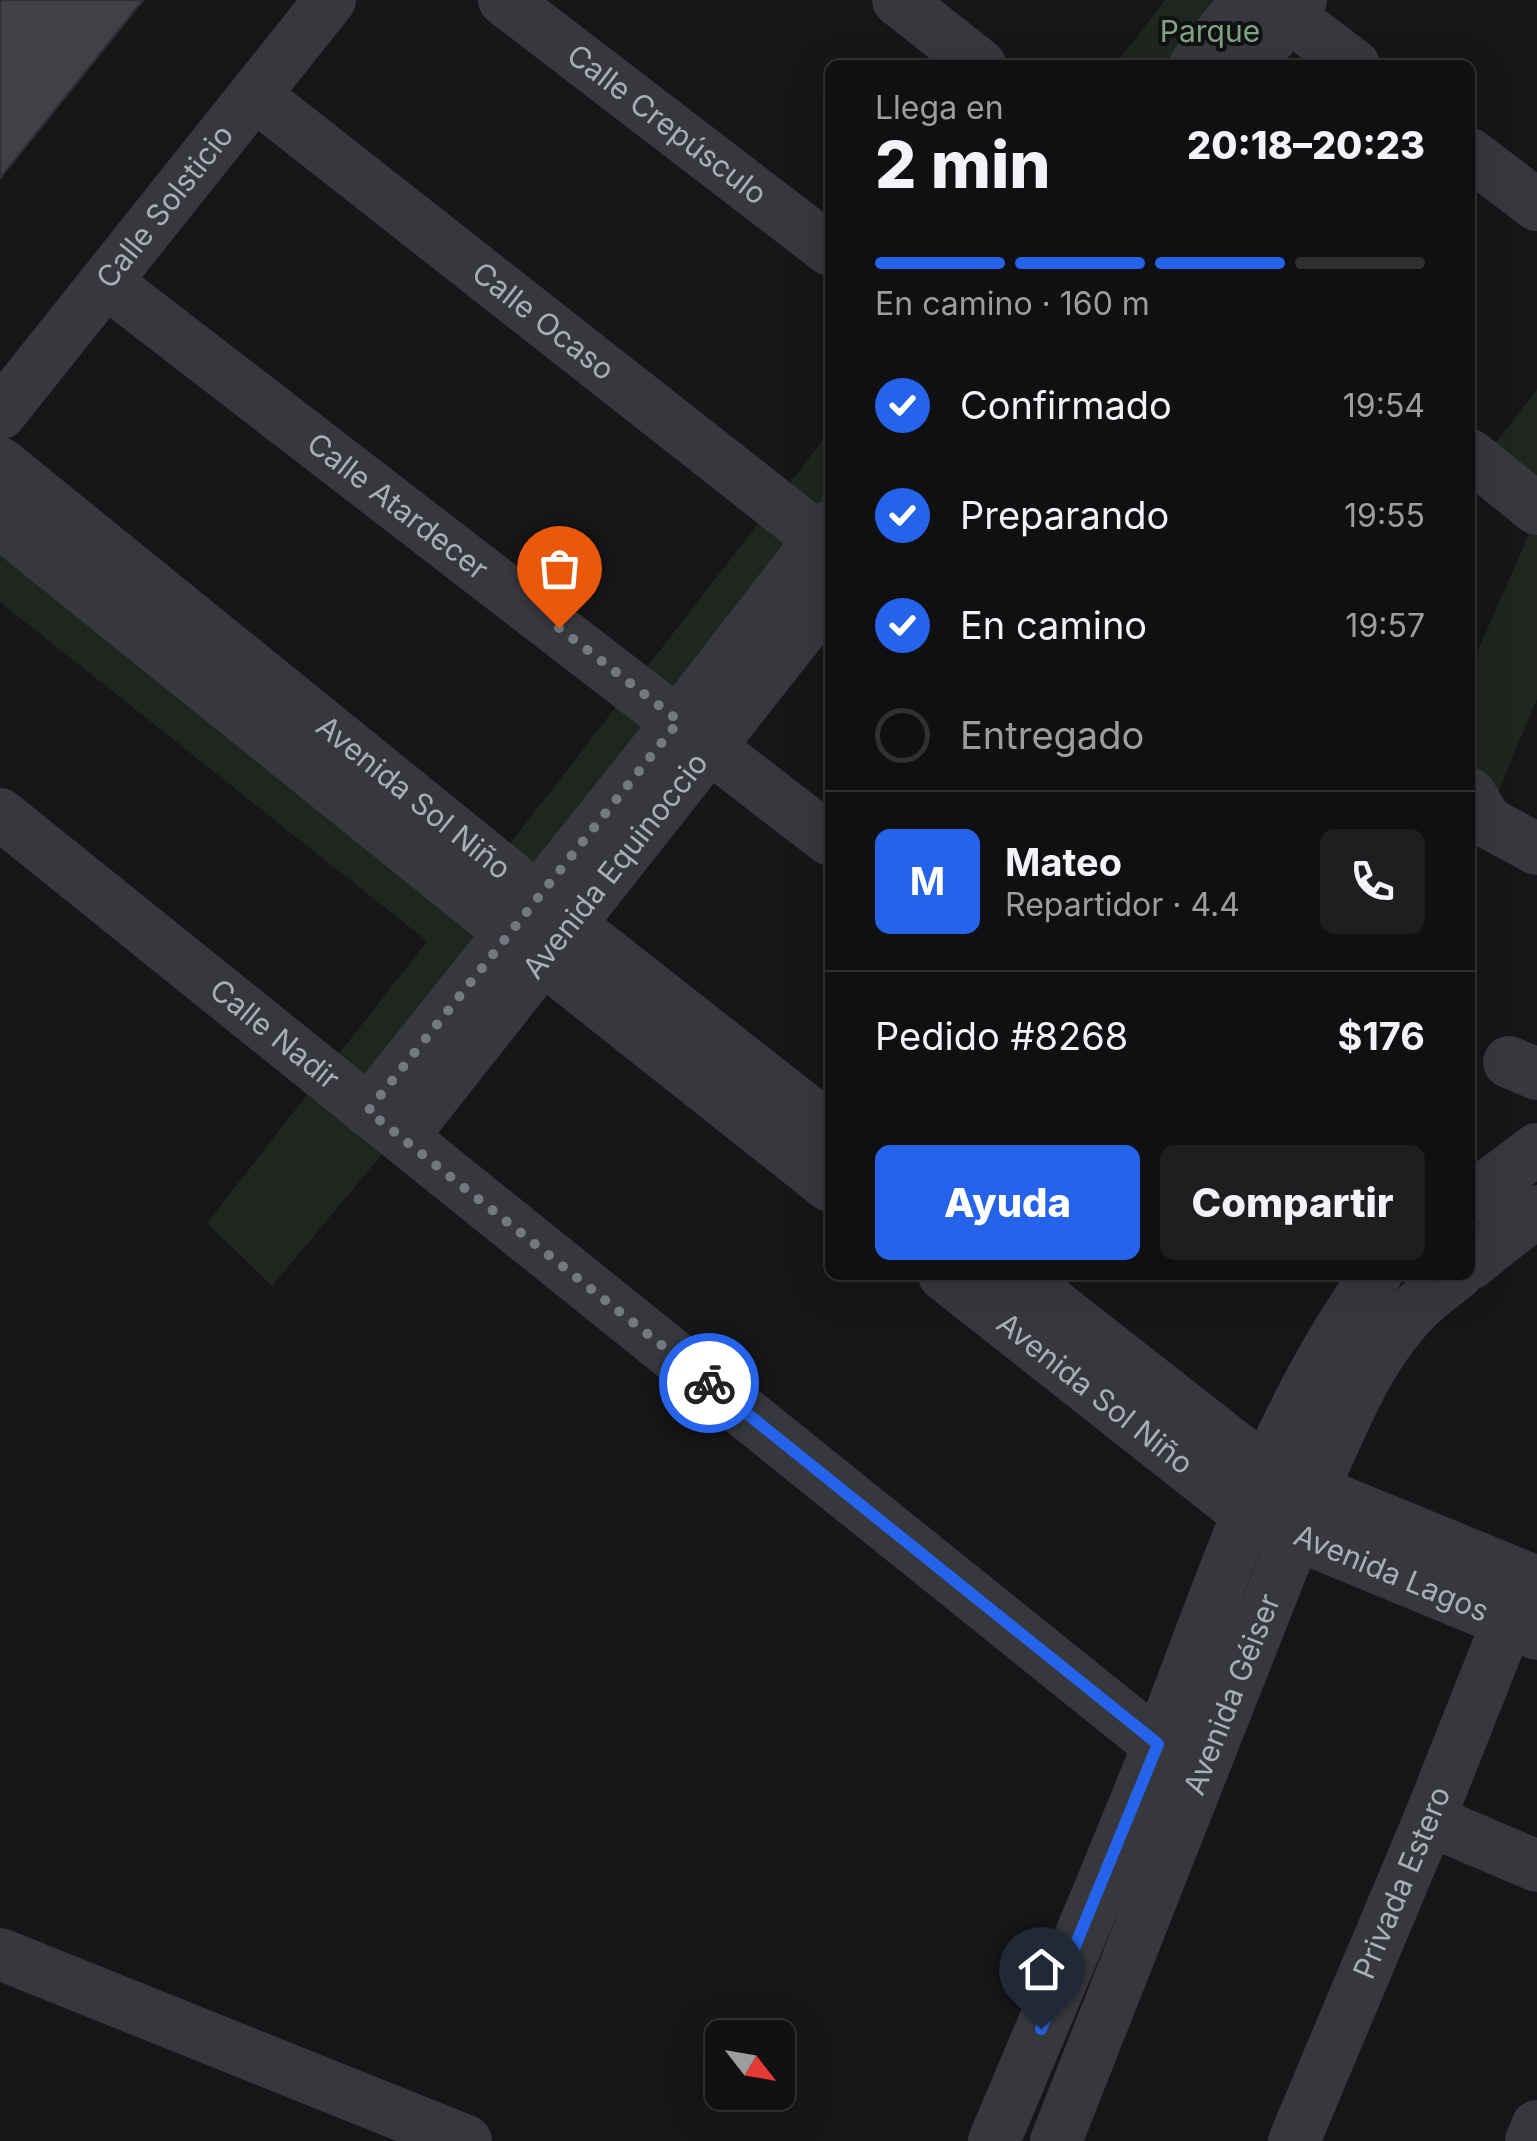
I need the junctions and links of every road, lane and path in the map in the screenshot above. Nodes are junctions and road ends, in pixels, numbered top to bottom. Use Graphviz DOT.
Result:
graph roads {
  1 [pos="330,0"];
  2 [pos="504,0"];
  3 [pos="898,0"];
  4 [pos="1276,4"];
  5 [pos="974,60"];
  6 [pos="1201,60"];
  7 [pos="1251,60"];
  8 [pos="1348,60"];
  9 [pos="256,96"];
  10 [pos="1475,158"];
  11 [pos="1537,205"];
  12 [pos="825,246"];
  13 [pos="106,282"];
  14 [pos="0,414"];
  15 [pos="1475,459"];
  16 [pos="0,463"];
  17 [pos="1537,508"];
  18 [pos="0,522"];
  19 [pos="825,536"];
  20 [pos="825,541"];
  21 [pos="825,599"];
  22 [pos="695,733"];
  23 [pos="1475,803"];
  24 [pos="0,814"];
  25 [pos="825,836"];
  26 [pos="1521,842"];
  27 [pos="539,928"];
  28 [pos="385,1124"];
  29 [pos="825,1126"];
  30 [pos="1537,1150"];
  31 [pos="825,1182"];
  32 [pos="1475,1195"];
  33 [pos="1537,1212"];
  34 [pos="1475,1252"];
  35 [pos="951,1280"];
  36 [pos="1022,1280"];
  37 [pos="1372,1280"];
  38 [pos="1444,1280"];
  39 [pos="1281,1503"];
  40 [pos="1527,1612"];
  41 [pos="1158,1744"];
  42 [pos="1429,1820"];
  43 [pos="1537,1866"];
  44 [pos="0,1954"];
  45 [pos="1041,2029"];
  46 [pos="1094,2049"];
  47 [pos="1537,2126"];
  48 [pos="466,2141"];
  49 [pos="994,2141"];
  50 [pos="1056,2141"];
  51 [pos="1294,2141"];
  52 [pos="1531,2141"];
  1 -- 9 [label="street, Calle Solsticio"];
  2 -- 12 [label="street, Calle Crepúsculo"];
  3 -- 5 [label="street"];
  4 -- 6 [label="street"];
  4 -- 7 [label="street"];
  4 -- 8 [label="street"];
  9 -- 13 [label="street, Calle Solsticio"];
  9 -- 19 [label="street, Calle Ocaso"];
  10 -- 11 [label="street"];
  13 -- 14 [label="street, Calle Solsticio"];
  13 -- 22 [label="street, Calle Atardecer"];
  15 -- 17 [label="street"];
  16 -- 27 [label="street, Avenida Sol Niño"];
  18 -- 27 [label="street, Avenida Sol Niño"];
  20 -- 22 [label="street, Avenida Equinoccio"];
  21 -- 22 [label="street, Avenida Equinoccio"];
  22 -- 25 [label="street, Calle Atardecer"];
  22 -- 27 [label="street, Avenida Equinoccio"];
  23 -- 26 [label="street"];
  24 -- 28 [label="street, Calle Nadir"];
  27 -- 28 [label="street, Avenida Equinoccio"];
  27 -- 29 [label="street, Avenida Sol Niño"];
  27 -- 31 [label="street, Avenida Sol Niño"];
  28 -- 41 [label="street, Calle Nadir"];
  30 -- 32 [label="street"];
  33 -- 34 [label="street, Avenida Géiser"];
  35 -- 39 [label="street, Avenida Sol Niño"];
  36 -- 39 [label="street, Avenida Sol Niño"];
  37 -- 39 [label="street, Avenida Géiser"];
  38 -- 39 [label="street, Avenida Géiser"];
  39 -- 40 [label="street, Avenida Lagos"];
  39 -- 41 [label="street, Avenida Géiser"];
  39 -- 46 [label="street, Avenida Géiser"];
  40 -- 42 [label="street, Privada Estero"];
  41 -- 45 [label="street, Avenida Géiser"];
  42 -- 43 [label="street"];
  42 -- 51 [label="street, Privada Estero"];
  44 -- 48 [label="street"];
  45 -- 46 [label="street"];
  45 -- 49 [label="street, Avenida Géiser"];
  46 -- 50 [label="street, Avenida Géiser"];
  47 -- 52 [label="street"];
}
